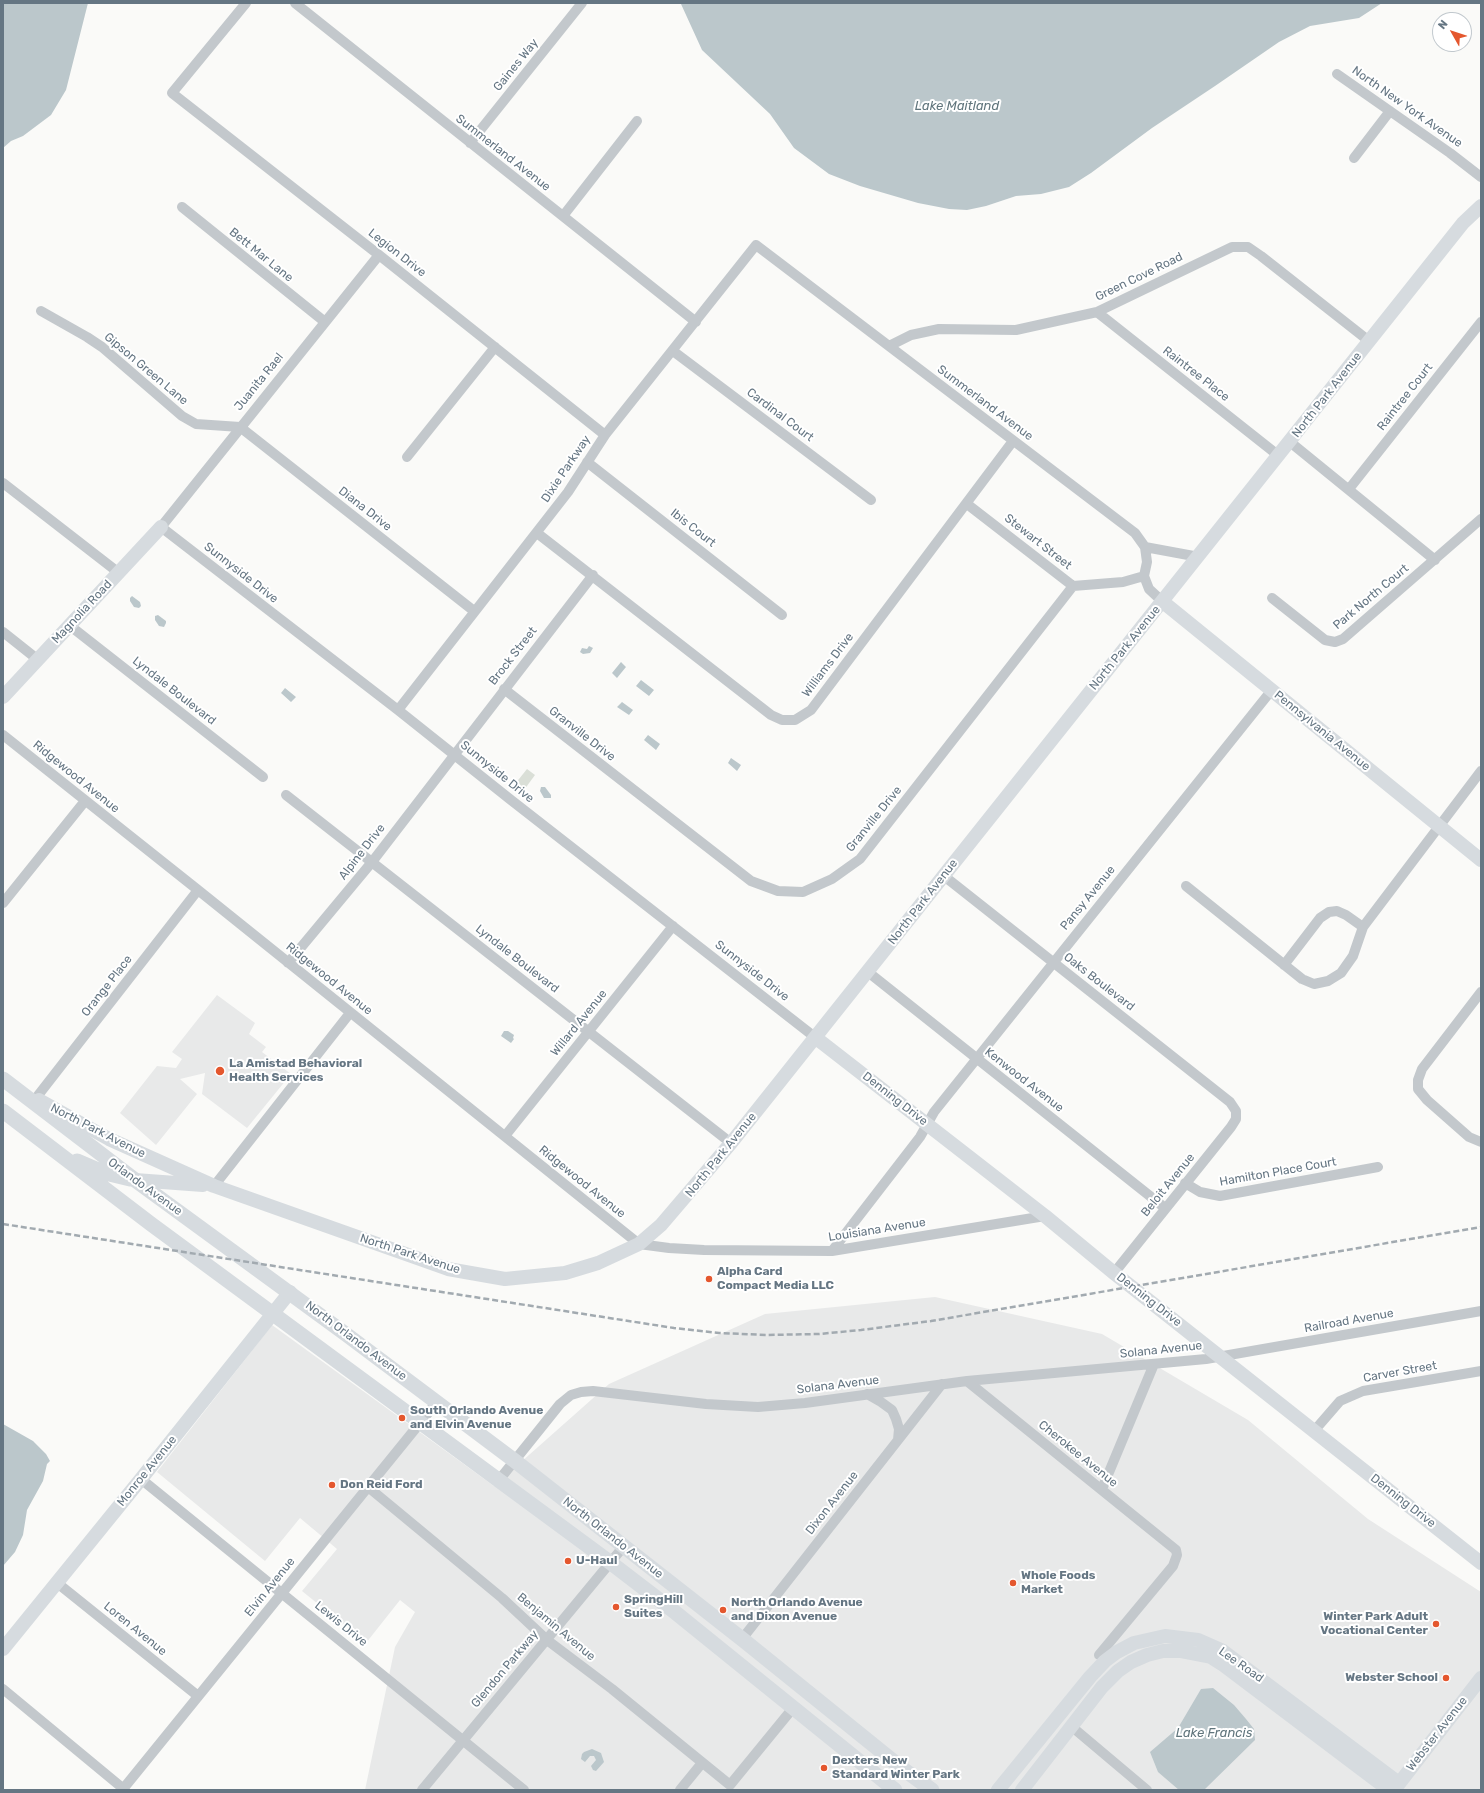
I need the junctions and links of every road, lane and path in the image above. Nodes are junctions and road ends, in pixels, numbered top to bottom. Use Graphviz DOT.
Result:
graph roads {
  1 [pos="246,3"];
  2 [pos="295,3"];
  3 [pos="582,3"];
  4 [pos="1337,74"];
  5 [pos="1390,111"];
  6 [pos="637,121"];
  7 [pos="470,143"];
  8 [pos="1354,158"];
  9 [pos="1481,177"];
  10 [pos="1481,206"];
  11 [pos="182,207"];
  12 [pos="563,216"];
  13 [pos="756,245"];
  14 [pos="379,255"];
  15 [pos="41,311"];
  16 [pos="1097,312"];
  17 [pos="324,322"];
  18 [pos="696,322"];
  19 [pos="1481,322"];
  20 [pos="1369,341"];
  21 [pos="889,346"];
  22 [pos="495,347"];
  23 [pos="673,351"];
  24 [pos="240,427"];
  25 [pos="605,435"];
  26 [pos="1013,441"];
  27 [pos="1290,442"];
  28 [pos="1279,456"];
  29 [pos="407,457"];
  30 [pos="587,462"];
  31 [pos="3,483"];
  32 [pos="1349,489"];
  33 [pos="871,500"];
  34 [pos="968,504"];
  35 [pos="1481,519"];
  36 [pos="160,527"];
  37 [pos="537,533"];
  38 [pos="1145,547"];
  39 [pos="1199,557"];
  40 [pos="1435,560"];
  41 [pos="118,573"];
  42 [pos="593,575"];
  43 [pos="1144,576"];
  44 [pos="1073,586"];
  45 [pos="1272,598"];
  46 [pos="1163,602"];
  47 [pos="474,611"];
  48 [pos="782,615"];
  49 [pos="69,625"];
  50 [pos="3,632"];
  51 [pos="37,659"];
  52 [pos="504,689"];
  53 [pos="1271,690"];
  54 [pos="3,697"];
  55 [pos="398,710"];
  56 [pos="3,736"];
  57 [pos="454,754"];
  58 [pos="1481,771"];
  59 [pos="263,777"];
  60 [pos="286,795"];
  61 [pos="85,802"];
  62 [pos="1440,827"];
  63 [pos="1481,860"];
  64 [pos="372,862"];
  65 [pos="944,876"];
  66 [pos="1186,886"];
  67 [pos="198,890"];
  68 [pos="3,903"];
  69 [pos="673,926"];
  70 [pos="1363,927"];
  71 [pos="1053,962"];
  72 [pos="288,963"];
  73 [pos="1284,965"];
  74 [pos="868,972"];
  75 [pos="1481,992"];
  76 [pos="350,1013"];
  77 [pos="589,1032"];
  78 [pos="816,1038"];
  79 [pos="977,1059"];
  80 [pos="4,1080"];
  81 [pos="36,1098"];
  82 [pos="3,1111"];
  83 [pos="1236,1111"];
  84 [pos="928,1124"];
  85 [pos="505,1136"];
  86 [pos="1481,1142"];
  87 [pos="732,1143"];
  88 [pos="51,1149"];
  89 [pos="1378,1168"];
  90 [pos="135,1180"];
  91 [pos="1185,1183"];
  92 [pos="214,1186"];
  93 [pos="1165,1208"];
  94 [pos="1045,1216"];
  95 [pos="639,1244"];
  96 [pos="832,1251"];
  97 [pos="1114,1273"];
  98 [pos="290,1292"];
  99 [pos="1481,1311"];
  100 [pos="273,1314"];
  101 [pos="1221,1357"];
  102 [pos="1154,1364"];
  103 [pos="1481,1371"];
  104 [pos="967,1381"];
  105 [pos="942,1384"];
  106 [pos="867,1394"];
  107 [pos="437,1402"];
  108 [pos="421,1423"];
  109 [pos="1314,1431"];
  110 [pos="898,1440"];
  111 [pos="515,1461"];
  112 [pos="141,1479"];
  113 [pos="499,1480"];
  114 [pos="368,1487"];
  115 [pos="1102,1489"];
  116 [pos="624,1546"];
  117 [pos="611,1563"];
  118 [pos="1481,1563"];
  119 [pos="56,1582"];
  120 [pos="282,1593"];
  121 [pos="742,1639"];
  122 [pos="547,1640"];
  123 [pos="3,1649"];
  124 [pos="1099,1655"];
  125 [pos="1090,1677"];
  126 [pos="1481,1678"];
  127 [pos="1102,1687"];
  128 [pos="3,1689"];
  129 [pos="1274,1695"];
  130 [pos="198,1696"];
  131 [pos="793,1708"];
  132 [pos="808,1720"];
  133 [pos="1071,1726"];
  134 [pos="852,1728"];
  135 [pos="462,1740"];
  136 [pos="702,1763"];
  137 [pos="1394,1788"];
  138 [pos="124,1789"];
  139 [pos="422,1790"];
  140 [pos="524,1790"];
  141 [pos="680,1790"];
  142 [pos="895,1790"];
  143 [pos="932,1790"];
  144 [pos="998,1790"];
  145 [pos="1022,1790"];
  146 [pos="1147,1790"];
  1 -- 14 [label="street, Legion Drive"];
  2 -- 7 [label="street, Summerland Avenue"];
  3 -- 7 [label="street, Gaines Way"];
  4 -- 5 [label="street, North New York Avenue"];
  5 -- 8 [label="street"];
  5 -- 9 [label="street, North New York Avenue"];
  6 -- 12 [label="street"];
  7 -- 12 [label="street, Summerland Avenue"];
  10 -- 20 [label="street, North Park Avenue"];
  11 -- 17 [label="street, Bett Mar Lane"];
  12 -- 18 [label="street, Summerland Avenue"];
  13 -- 18 [label="street, Dixie Parkway"];
  13 -- 21 [label="street, Summerland Avenue"];
  14 -- 17 [label="street, Juanita Rael"];
  14 -- 22 [label="street, Legion Drive"];
  15 -- 24 [label="street, Gipson Green Lane"];
  16 -- 20 [label="street, Green Cove Road"];
  16 -- 21 [label="street, Green Cove Road"];
  16 -- 28 [label="street, Raintree Place"];
  17 -- 24 [label="street, Juanita Rael"];
  18 -- 23 [label="street, Dixie Parkway"];
  19 -- 32 [label="street, Raintree Court"];
  20 -- 27 [label="street, North Park Avenue"];
  21 -- 26 [label="street, Summerland Avenue"];
  22 -- 25 [label="street, Legion Drive"];
  22 -- 29 [label="street"];
  23 -- 25 [label="street, Dixie Parkway"];
  23 -- 33 [label="street, Cardinal Court"];
  24 -- 36 [label="street, Juanita Rael"];
  24 -- 47 [label="street, Diana Drive"];
  25 -- 30 [label="street, Dixie Parkway"];
  26 -- 34 [label="street, Williams Drive"];
  26 -- 38 [label="street, Summerland Avenue"];
  27 -- 28 [label="street, North Park Avenue"];
  27 -- 32 [label="street"];
  28 -- 39 [label="street, North Park Avenue"];
  30 -- 37 [label="street, Dixie Parkway"];
  30 -- 48 [label="street, Ibis Court"];
  31 -- 41 [label="street"];
  32 -- 40 [label="street"];
  34 -- 42 [label="street, Williams Drive"];
  34 -- 44 [label="street, Stewart Street"];
  35 -- 40 [label="street, Park North Court"];
  36 -- 41 [label="street, Magnolia Road"];
  36 -- 55 [label="street, Sunnyside Drive"];
  37 -- 42 [label="street, Williams Drive"];
  37 -- 47 [label="street, Dixie Parkway"];
  38 -- 39 [label="street"];
  38 -- 43 [label="street"];
  39 -- 46 [label="street, North Park Avenue"];
  40 -- 45 [label="street, Park North Court"];
  41 -- 49 [label="street, Magnolia Road"];
  42 -- 52 [label="street, Brock Street"];
  43 -- 44 [label="street, Stewart Street"];
  43 -- 46 [label="street"];
  44 -- 52 [label="street, Granville Drive"];
  46 -- 53 [label="street, Pennsylvania Avenue"];
  46 -- 65 [label="street, North Park Avenue"];
  47 -- 55 [label="street, Dixie Parkway"];
  49 -- 51 [label="street, Magnolia Road"];
  49 -- 59 [label="street, Lyndale Boulevard"];
  50 -- 51 [label="street"];
  51 -- 54 [label="street, Magnolia Road"];
  52 -- 57 [label="street, Brock Street"];
  53 -- 62 [label="street, Pennsylvania Avenue"];
  53 -- 71 [label="street, Pansy Avenue"];
  55 -- 57 [label="street, Sunnyside Drive"];
  56 -- 61 [label="street, Ridgewood Avenue"];
  57 -- 64 [label="street, Alpine Drive"];
  57 -- 69 [label="street, Sunnyside Drive"];
  58 -- 62 [label="street"];
  60 -- 64 [label="street, Lyndale Boulevard"];
  61 -- 67 [label="street, Ridgewood Avenue"];
  61 -- 68 [label="street"];
  62 -- 63 [label="street, Pennsylvania Avenue"];
  62 -- 70 [label="street"];
  64 -- 72 [label="street, Alpine Drive"];
  64 -- 77 [label="street, Lyndale Boulevard"];
  65 -- 71 [label="street, Oaks Boulevard"];
  65 -- 74 [label="street, North Park Avenue"];
  66 -- 73 [label="street"];
  67 -- 72 [label="street, Ridgewood Avenue"];
  67 -- 81 [label="street, Orange Place"];
  69 -- 77 [label="street, Willard Avenue"];
  69 -- 78 [label="street, Sunnyside Drive"];
  70 -- 73 [label="street"];
  70 -- 73 [label="street"];
  71 -- 79 [label="street, Pansy Avenue"];
  71 -- 83 [label="street, Oaks Boulevard"];
  72 -- 76 [label="street, Ridgewood Avenue"];
  74 -- 78 [label="street, North Park Avenue"];
  74 -- 79 [label="street, Kenwood Avenue"];
  75 -- 86 [label="street"];
  76 -- 85 [label="street, Ridgewood Avenue"];
  76 -- 92 [label="street"];
  77 -- 85 [label="street, Willard Avenue"];
  77 -- 87 [label="street, Lyndale Boulevard"];
  78 -- 84 [label="street, Denning Drive"];
  78 -- 87 [label="street, North Park Avenue"];
  79 -- 84 [label="street, Pansy Avenue"];
  79 -- 93 [label="street, Kenwood Avenue"];
  80 -- 81 [label="street, North Park Avenue"];
  80 -- 90 [label="main road, Orlando Avenue"];
  81 -- 92 [label="street, North Park Avenue"];
  82 -- 88 [label="main road"];
  83 -- 91 [label="street, Beloit Avenue"];
  84 -- 94 [label="street, Denning Drive"];
  84 -- 96 [label="street, Pansy Avenue"];
  85 -- 95 [label="street, Ridgewood Avenue"];
  87 -- 95 [label="street, North Park Avenue"];
  88 -- 90 [label="main road"];
  88 -- 100 [label="main road"];
  89 -- 91 [label="street, Hamilton Place Court"];
  90 -- 92 [label="street, North Park Avenue"];
  90 -- 98 [label="main road, Orlando Avenue"];
  91 -- 93 [label="street, Beloit Avenue"];
  92 -- 95 [label="street, North Park Avenue"];
  93 -- 97 [label="street, Beloit Avenue"];
  94 -- 96 [label="street, Louisiana Avenue"];
  94 -- 97 [label="street, Denning Drive"];
  95 -- 96 [label="street, Louisiana Avenue"];
  97 -- 101 [label="street, Denning Drive"];
  98 -- 100 [label="street, Monroe Avenue"];
  98 -- 107 [label="main road, North Orlando Avenue"];
  99 -- 101 [label="street, Railroad Avenue"];
  100 -- 108 [label="main road, North Orlando Avenue"];
  100 -- 112 [label="street, Monroe Avenue"];
  101 -- 102 [label="street, Solana Avenue"];
  101 -- 109 [label="street, Denning Drive"];
  102 -- 104 [label="street, Solana Avenue"];
  102 -- 115 [label="street"];
  103 -- 109 [label="street, Carver Street"];
  104 -- 105 [label="street, Solana Avenue"];
  104 -- 115 [label="street, Cherokee Avenue"];
  105 -- 106 [label="street, Solana Avenue"];
  105 -- 110 [label="street, Dixon Avenue"];
  106 -- 110 [label="street"];
  106 -- 111 [label="street, Solana Avenue"];
  107 -- 108 [label="street, Elvin Avenue"];
  107 -- 111 [label="main road, North Orlando Avenue"];
  108 -- 113 [label="main road, North Orlando Avenue"];
  108 -- 114 [label="street, Elvin Avenue"];
  109 -- 118 [label="street, Denning Drive"];
  110 -- 121 [label="street, Dixon Avenue"];
  111 -- 113 [label="street, Solana Avenue"];
  111 -- 116 [label="main road, North Orlando Avenue"];
  112 -- 119 [label="street, Monroe Avenue"];
  112 -- 120 [label="street, Lewis Drive"];
  113 -- 117 [label="main road, North Orlando Avenue"];
  114 -- 120 [label="street, Elvin Avenue"];
  114 -- 122 [label="street, Benjamin Avenue"];
  115 -- 124 [label="street, Cherokee Avenue"];
  116 -- 117 [label="street, Glendon Parkway"];
  116 -- 121 [label="main road, North Orlando Avenue"];
  117 -- 122 [label="street, Glendon Parkway"];
  117 -- 131 [label="main road, North Orlando Avenue"];
  119 -- 123 [label="street, Monroe Avenue"];
  119 -- 130 [label="street, Loren Avenue"];
  120 -- 130 [label="street, Elvin Avenue"];
  120 -- 135 [label="street, Lewis Drive"];
  121 -- 134 [label="main road, North Orlando Avenue"];
  122 -- 135 [label="street, Glendon Parkway"];
  122 -- 136 [label="street, Benjamin Avenue"];
  125 -- 127 [label="street"];
  125 -- 129 [label="street, Lee Road"];
  125 -- 144 [label="street, Lee Road"];
  126 -- 137 [label="street, Webster Avenue"];
  127 -- 129 [label="street, Lee Road"];
  127 -- 133 [label="street, Lee Road"];
  128 -- 138 [label="street"];
  129 -- 137 [label="street, Lee Road"];
  130 -- 138 [label="street, Elvin Avenue"];
  131 -- 132 [label="main road, North Orlando Avenue"];
  131 -- 136 [label="street, Benjamin Avenue"];
  132 -- 134 [label="main road"];
  132 -- 142 [label="main road, North Orlando Avenue"];
  133 -- 145 [label="street, Lee Road"];
  133 -- 146 [label="street"];
  134 -- 143 [label="main road, North Orlando Avenue"];
  135 -- 139 [label="street, Glendon Parkway"];
  135 -- 140 [label="street, Lewis Drive"];
  136 -- 141 [label="street"];
}
